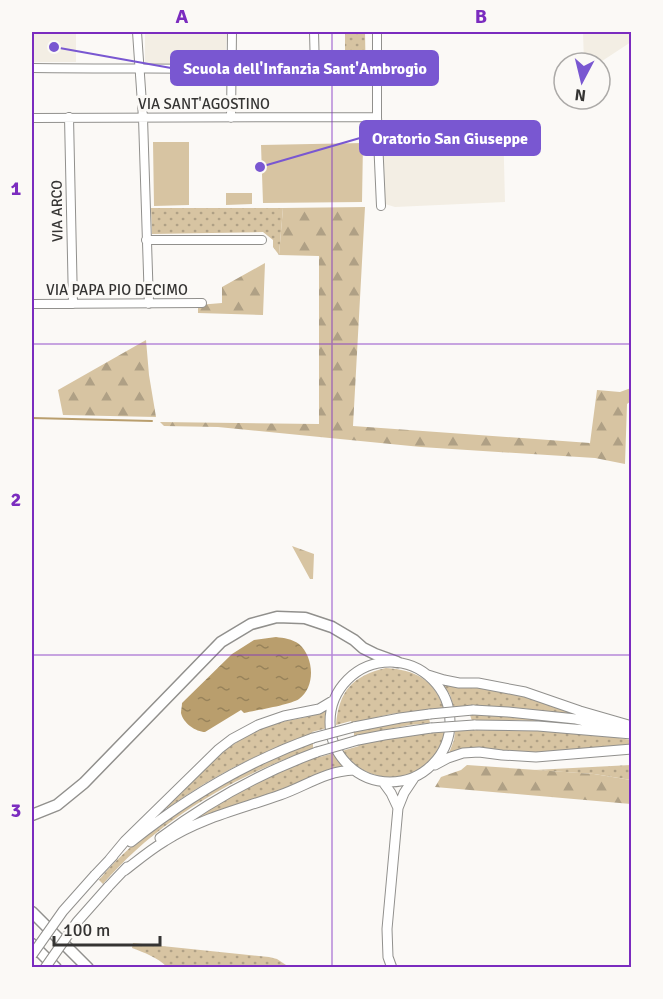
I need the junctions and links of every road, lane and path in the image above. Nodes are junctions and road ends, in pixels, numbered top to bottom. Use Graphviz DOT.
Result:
graph roads {
  1 [pos="137,32"];
  2 [pos="232,32"];
  3 [pos="314,32"];
  4 [pos="376,32"];
  5 [pos="32,68"];
  6 [pos="231,68"];
  7 [pos="140,69"];
  8 [pos="69,117"];
  9 [pos="378,117"];
  10 [pos="32,118"];
  11 [pos="142,118"];
  12 [pos="231,118"];
  13 [pos="381,206"];
  14 [pos="146,240"];
  15 [pos="262,240"];
  16 [pos="202,303"];
  17 [pos="32,304"];
  18 [pos="73,304"];
  19 [pos="149,304"];
  20 [pos="398,662"];
  21 [pos="426,674"];
  22 [pos="334,699"];
  23 [pos="632,726"];
  24 [pos="632,733"];
  25 [pos="632,749"];
  26 [pos="354,770"];
  27 [pos="427,770"];
  28 [pos="414,778"];
  29 [pos="383,782"];
  30 [pos="398,808"];
  31 [pos="32,815"];
  32 [pos="110,859"];
  33 [pos="124,871"];
  34 [pos="32,912"];
  35 [pos="32,946"];
  36 [pos="32,956"];
  37 [pos="46,968"];
  38 [pos="56,968"];
  39 [pos="88,968"];
  40 [pos="392,968"];
  1 -- 7 [label="street"];
  2 -- 6 [label="street"];
  3 -- 6 [label="street"];
  4 -- 9 [label="street"];
  5 -- 7 [label="street"];
  6 -- 7 [label="street"];
  6 -- 12 [label="street"];
  7 -- 11 [label="street"];
  8 -- 10 [label="street, VIA SANT'AGOSTINO"];
  8 -- 11 [label="street, VIA SANT'AGOSTINO"];
  8 -- 18 [label="street, VIA ARCO"];
  9 -- 12 [label="street, VIA SANT'AGOSTINO"];
  9 -- 13 [label="street"];
  11 -- 12 [label="street, VIA SANT'AGOSTINO"];
  11 -- 14 [label="street"];
  14 -- 15 [label="street"];
  14 -- 19 [label="street"];
  16 -- 19 [label="street, VIA PAPA PIO DECIMO"];
  17 -- 18 [label="street, VIA PAPA PIO DECIMO"];
  18 -- 19 [label="street, VIA PAPA PIO DECIMO"];
  20 -- 21 [label="main road"];
  20 -- 22 [label="main road"];
  20 -- 31 [label="highway"];
  21 -- 23 [label="main road"];
  21 -- 27 [label="main road"];
  22 -- 26 [label="main road"];
  22 -- 32 [label="main road"];
  24 -- 32 [label="main road, bridge"];
  24 -- 33 [label="main road, bridge"];
  25 -- 27 [label="main road"];
  26 -- 29 [label="main road"];
  26 -- 33 [label="main road"];
  27 -- 28 [label="main road"];
  28 -- 29 [label="main road"];
  28 -- 30 [label="main road"];
  29 -- 30 [label="main road"];
  30 -- 40 [label="main road"];
  32 -- 36 [label="main road, bridge"];
  33 -- 37 [label="main road, bridge"];
  34 -- 39 [label="highway"];
  35 -- 37 [label="highway"];
  35 -- 38 [label="highway"];
}
